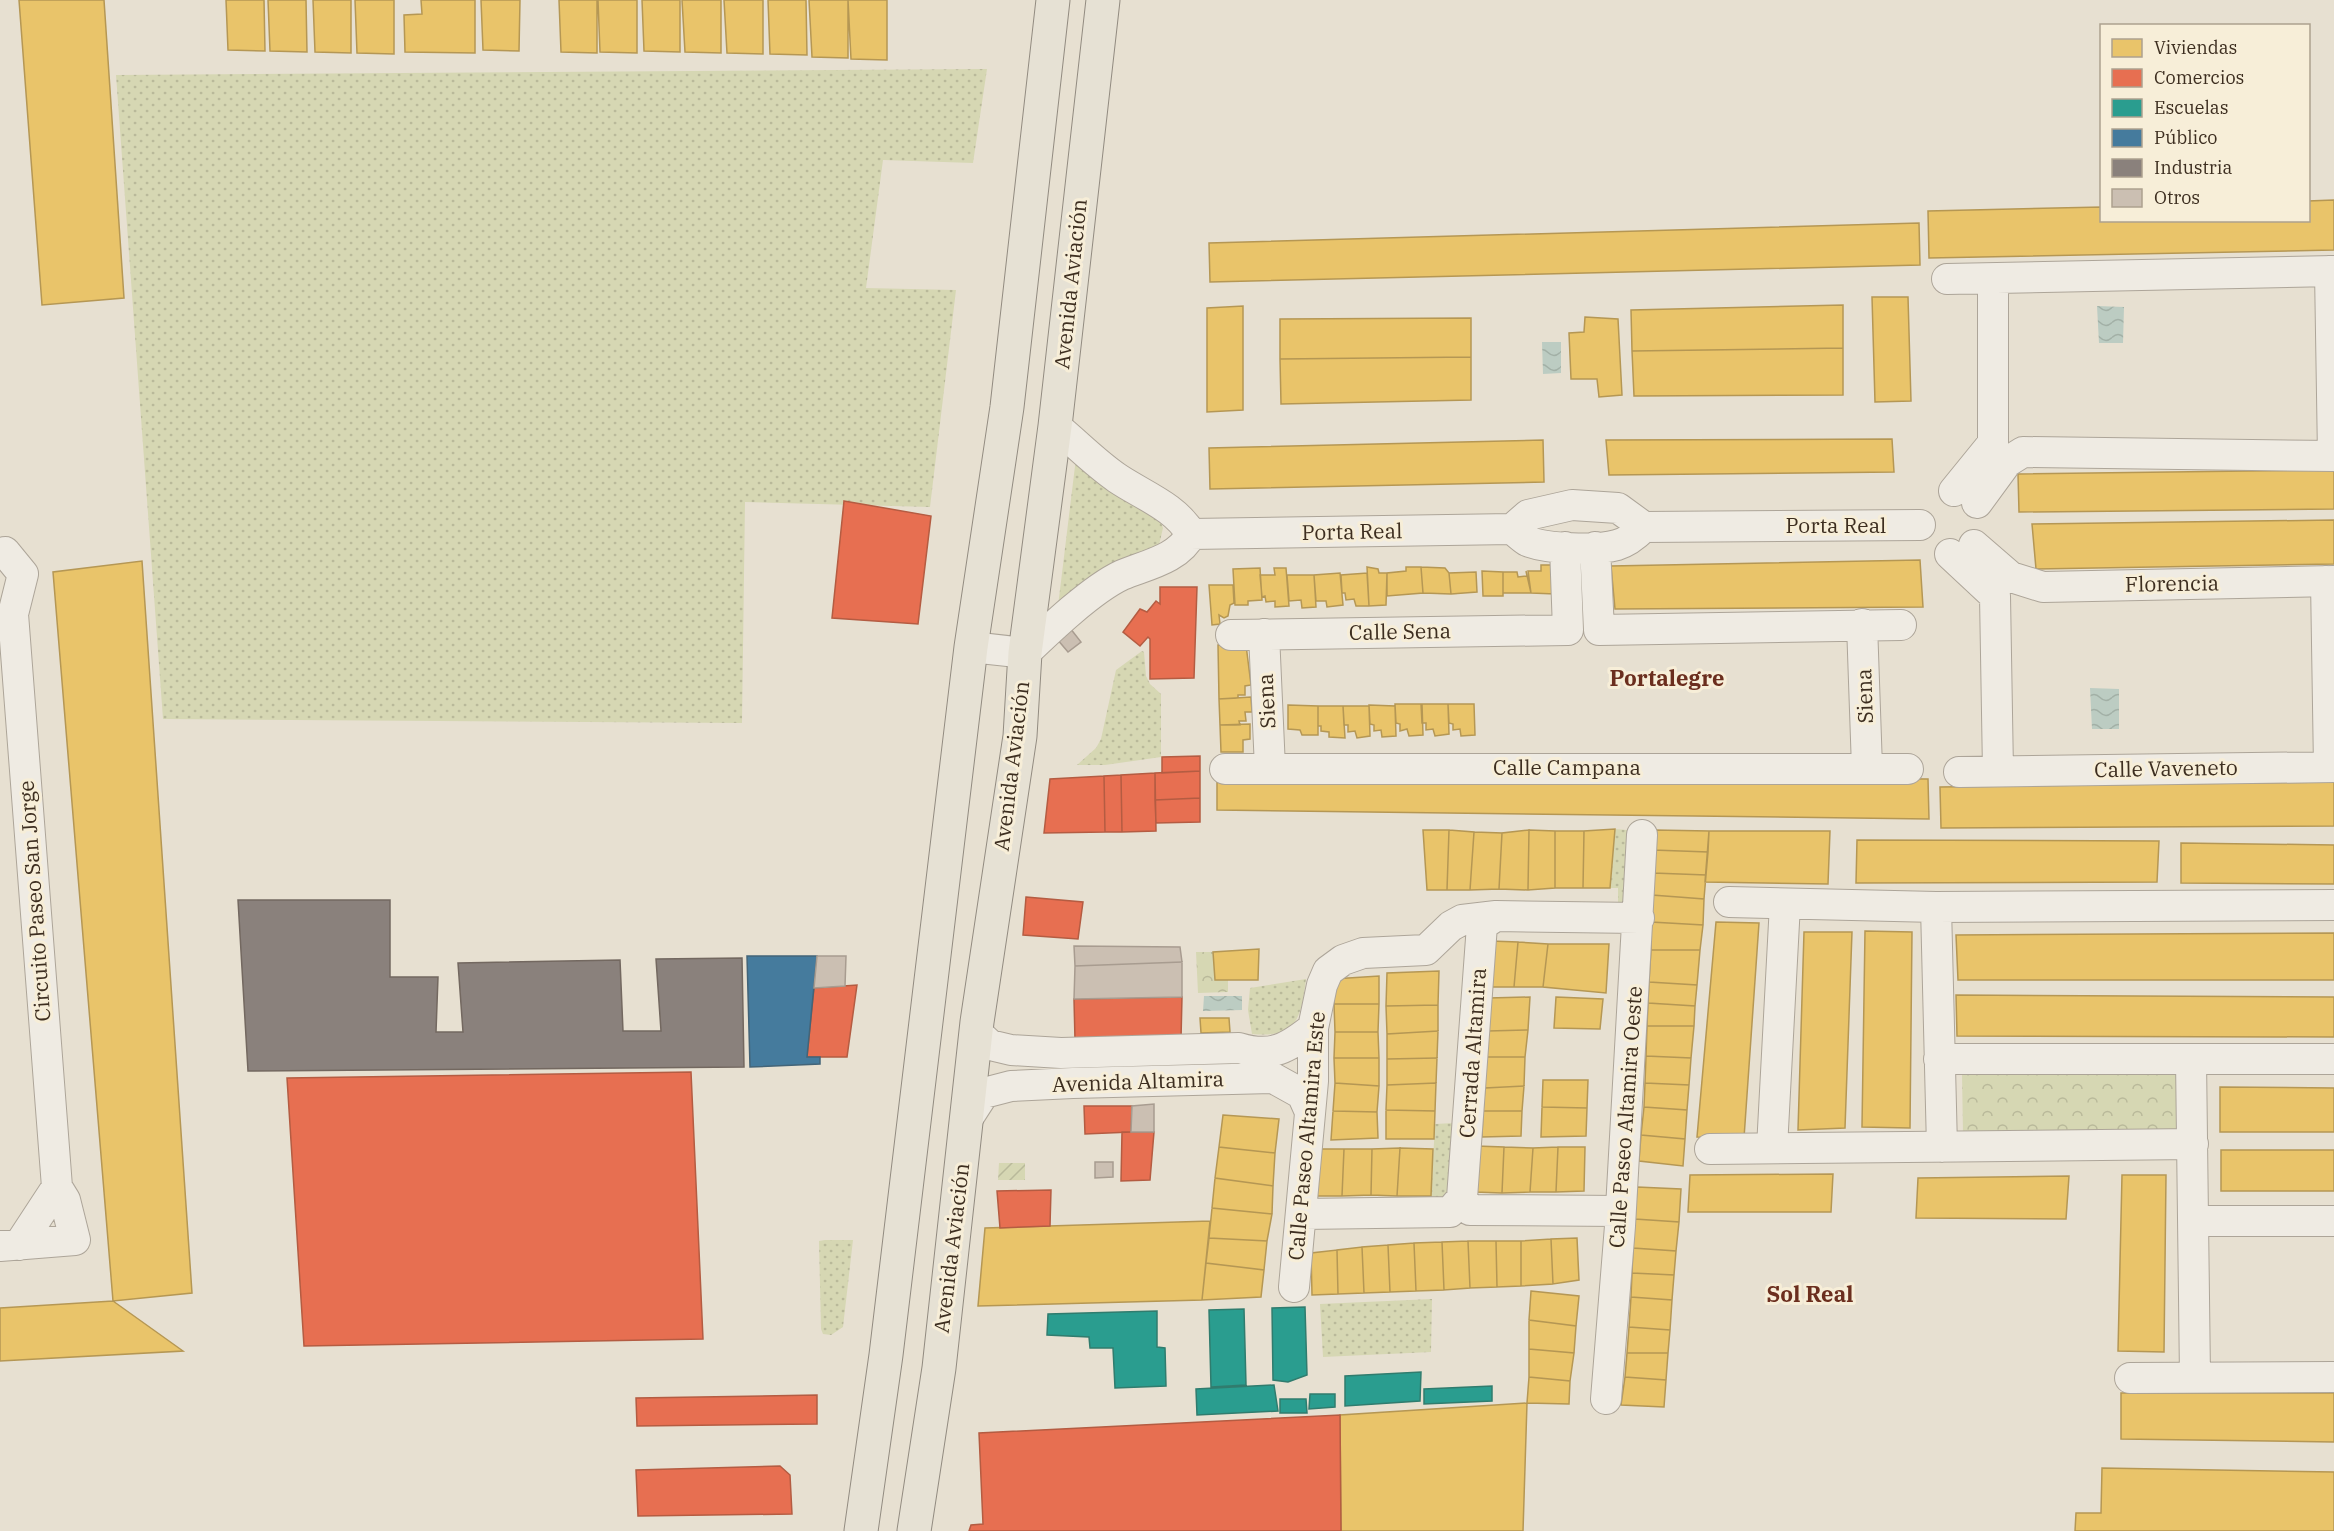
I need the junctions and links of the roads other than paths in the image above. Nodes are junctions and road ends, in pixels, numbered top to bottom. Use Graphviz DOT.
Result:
graph roads {
  1 [pos="1053,0"];
  2 [pos="1102,0"];
  3 [pos="2332,271"];
  4 [pos="1947,279"];
  5 [pos="1993,280"];
  6 [pos="1055,426"];
  7 [pos="2334,456"];
  8 [pos="1966,497"];
  9 [pos="1920,525"];
  10 [pos="1644,527"];
  11 [pos="1512,529"];
  12 [pos="1191,534"];
  13 [pos="1565,547"];
  14 [pos="1595,547"];
  15 [pos="1962,549"];
  16 [pos="0,553"];
  17 [pos="2330,581"];
  18 [pos="6,607"];
  19 [pos="1862,624"];
  20 [pos="1901,625"];
  21 [pos="1264,634"];
  22 [pos="1231,635"];
  23 [pos="971,647"];
  24 [pos="1025,653"];
  25 [pos="2332,767"];
  26 [pos="1270,768"];
  27 [pos="1867,768"];
  28 [pos="1225,769"];
  29 [pos="1908,769"];
  30 [pos="1998,771"];
  31 [pos="1959,772"];
  32 [pos="1642,835"];
  33 [pos="1729,902"];
  34 [pos="1785,904"];
  35 [pos="2334,905"];
  36 [pos="1936,906"];
  37 [pos="1639,912"];
  38 [pos="1496,916"];
  39 [pos="1426,950"];
  40 [pos="1479,965"];
  41 [pos="1313,1028"];
  42 [pos="976,1032"];
  43 [pos="1061,1053"];
  44 [pos="1939,1059"];
  45 [pos="2191,1059"];
  46 [pos="2334,1059"];
  47 [pos="1062,1083"];
  48 [pos="1310,1112"];
  49 [pos="966,1121"];
  50 [pos="2193,1144"];
  51 [pos="1942,1147"];
  52 [pos="1772,1148"];
  53 [pos="1710,1149"];
  54 [pos="57,1187"];
  55 [pos="1462,1198"];
  56 [pos="1302,1214"];
  57 [pos="1620,1218"];
  58 [pos="2194,1221"];
  59 [pos="2334,1221"];
  60 [pos="9,1246"];
  61 [pos="1294,1287"];
  62 [pos="2195,1377"];
  63 [pos="2334,1377"];
  64 [pos="2130,1378"];
  65 [pos="1606,1399"];
  66 [pos="861,1531"];
  67 [pos="914,1531"];
  1 -- 23 [label="main road"];
  2 -- 6 [label="main road, Avenida Aviación"];
  3 -- 5 [label="street"];
  3 -- 7 [label="street"];
  4 -- 5 [label="street"];
  5 -- 8 [label="street"];
  6 -- 12 [label="street"];
  6 -- 24 [label="main road, Avenida Aviación"];
  7 -- 8 [label="street"];
  8 -- 9 [label="street"];
  8 -- 15 [label="street"];
  9 -- 10 [label="street, Porta Real"];
  9 -- 15 [label="street"];
  10 -- 11 [label="street"];
  10 -- 14 [label="street, Porta Real"];
  11 -- 12 [label="street, Porta Real"];
  11 -- 13 [label="street, Porta Real"];
  12 -- 24 [label="street"];
  13 -- 14 [label="street, Porta Real"];
  13 -- 21 [label="street, Calle Sena"];
  14 -- 19 [label="street"];
  15 -- 17 [label="street, Florencia"];
  15 -- 30 [label="street"];
  16 -- 18 [label="street, Circuito Paseo San Jorge"];
  17 -- 25 [label="street"];
  18 -- 54 [label="street, Circuito Paseo San Jorge"];
  19 -- 20 [label="street"];
  19 -- 27 [label="street, Siena"];
  21 -- 22 [label="street, Calle Sena"];
  21 -- 26 [label="street, Siena"];
  23 -- 24 [label="street"];
  23 -- 66 [label="main road"];
  24 -- 42 [label="main road, Avenida Aviación"];
  25 -- 30 [label="street, Calle Vaveneto"];
  26 -- 27 [label="street, Calle Campana"];
  26 -- 28 [label="street, Calle Campana"];
  27 -- 29 [label="street, Calle Campana"];
  30 -- 31 [label="street"];
  32 -- 37 [label="street, Calle Paseo Altamira Oeste"];
  33 -- 34 [label="street"];
  34 -- 36 [label="street"];
  34 -- 52 [label="street"];
  35 -- 36 [label="street"];
  36 -- 44 [label="street"];
  37 -- 38 [label="street"];
  37 -- 57 [label="street, Calle Paseo Altamira Oeste"];
  38 -- 39 [label="street"];
  38 -- 40 [label="street, Cerrada Altamira"];
  39 -- 40 [label="street"];
  39 -- 41 [label="street, Calle Paseo Altamira Este"];
  40 -- 55 [label="street, Cerrada Altamira"];
  41 -- 43 [label="street, Avenida Altamira"];
  41 -- 48 [label="street, Calle Paseo Altamira Este"];
  42 -- 43 [label="street, Avenida Altamira"];
  42 -- 49 [label="main road, Avenida Aviación"];
  43 -- 47 [label="street"];
  44 -- 45 [label="street"];
  44 -- 51 [label="street"];
  45 -- 46 [label="street"];
  45 -- 50 [label="street"];
  47 -- 48 [label="street, Avenida Altamira"];
  47 -- 49 [label="street, Avenida Altamira"];
  48 -- 56 [label="street, Calle Paseo Altamira Este"];
  49 -- 67 [label="main road, Avenida Aviación"];
  50 -- 51 [label="street"];
  50 -- 58 [label="street"];
  51 -- 52 [label="street"];
  52 -- 53 [label="street"];
  54 -- 60 [label="street, Circuito Paseo San Jorge"];
  54 -- 60 [label="street, Circuito Paseo San Jorge"];
  55 -- 56 [label="street"];
  55 -- 57 [label="street"];
  56 -- 61 [label="street, Calle Paseo Altamira Este"];
  57 -- 65 [label="street, Calle Paseo Altamira Oeste"];
  58 -- 59 [label="street"];
  58 -- 62 [label="street"];
  62 -- 63 [label="street"];
  62 -- 64 [label="street"];
}
